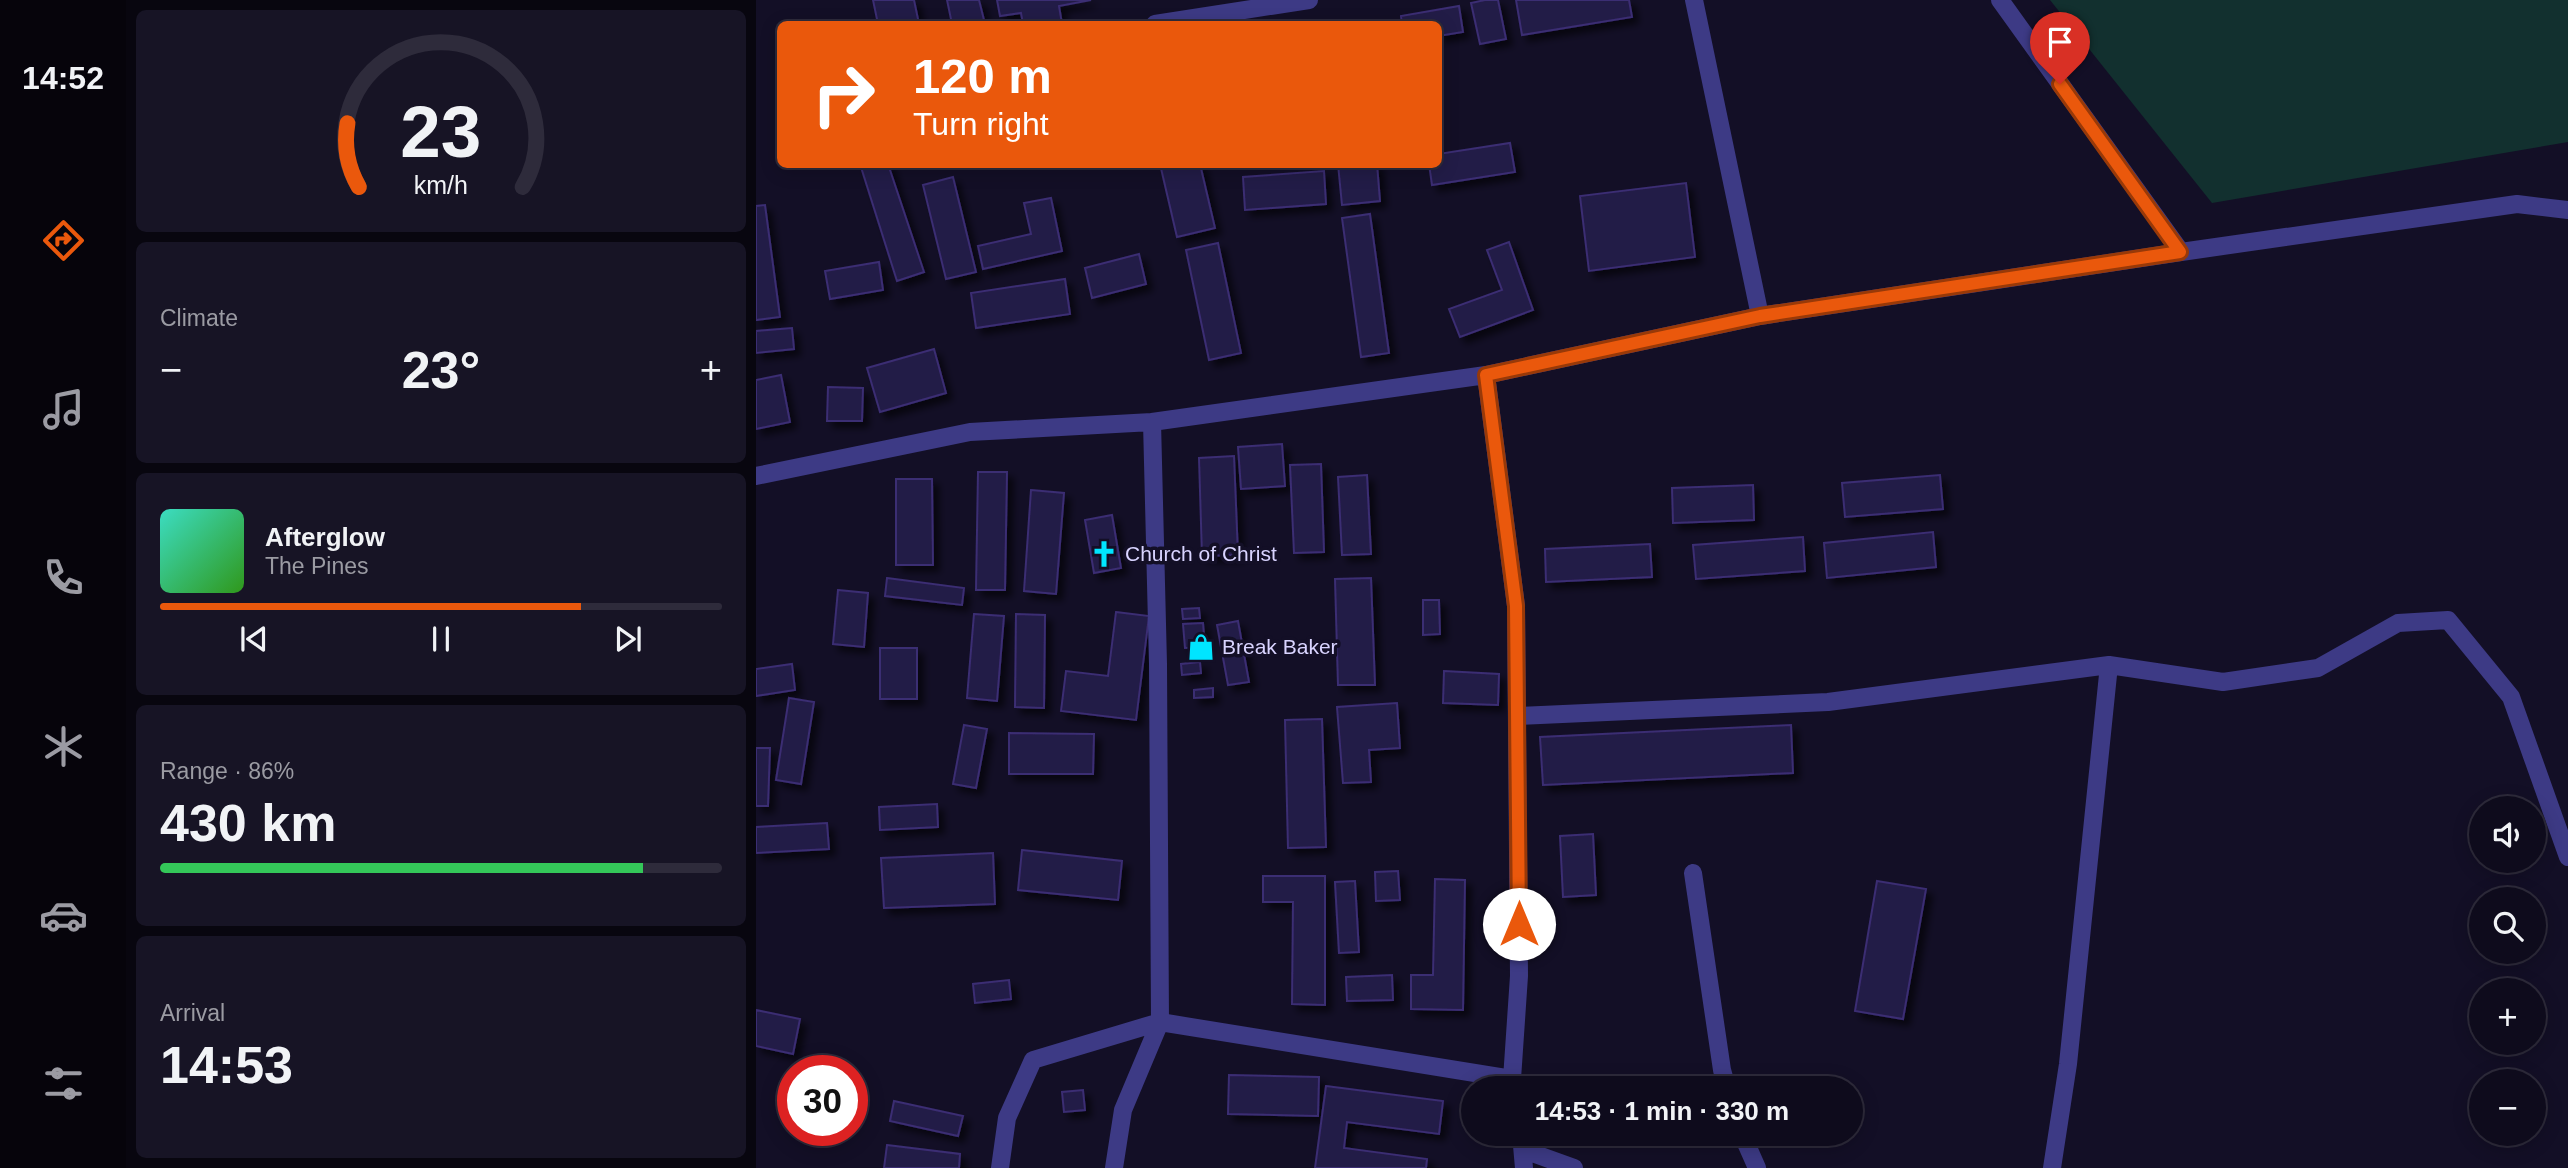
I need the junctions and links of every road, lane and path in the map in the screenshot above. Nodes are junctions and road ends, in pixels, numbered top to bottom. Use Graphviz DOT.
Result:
graph roads {
  1 [pos="1309,0"];
  2 [pos="1694,0"];
  3 [pos="2000,0"];
  4 [pos="1174,21"];
  5 [pos="2568,210"];
  6 [pos="2180,252"];
  7 [pos="1760,316"];
  8 [pos="1486,375"];
  9 [pos="1152,422"];
  10 [pos="756,476"];
  11 [pos="2109,665"];
  12 [pos="1517,716"];
  13 [pos="2568,857"];
  14 [pos="1693,873"];
  15 [pos="1160,1022"];
  16 [pos="1467,1076"];
  17 [pos="1513,1076"];
  18 [pos="1724,1076"];
  19 [pos="1747,1146"];
  20 [pos="1523,1151"];
  21 [pos="1000,1168"];
  22 [pos="1114,1168"];
  23 [pos="1574,1168"];
  24 [pos="1756,1168"];
  25 [pos="2052,1168"];
  1 -- 4 [label="street"];
  2 -- 7 [label="street"];
  3 -- 6 [label="street"];
  5 -- 6 [label="street"];
  6 -- 7 [label="street"];
  7 -- 8 [label="street"];
  8 -- 9 [label="street"];
  8 -- 12 [label="street"];
  9 -- 10 [label="street"];
  9 -- 15 [label="street"];
  11 -- 12 [label="street"];
  11 -- 13 [label="street"];
  11 -- 25 [label="street"];
  12 -- 17 [label="street"];
  14 -- 18 [label="street"];
  15 -- 16 [label="street"];
  15 -- 21 [label="street"];
  15 -- 22 [label="street"];
  19 -- 24 [label="street"];
  20 -- 23 [label="street"];
}
